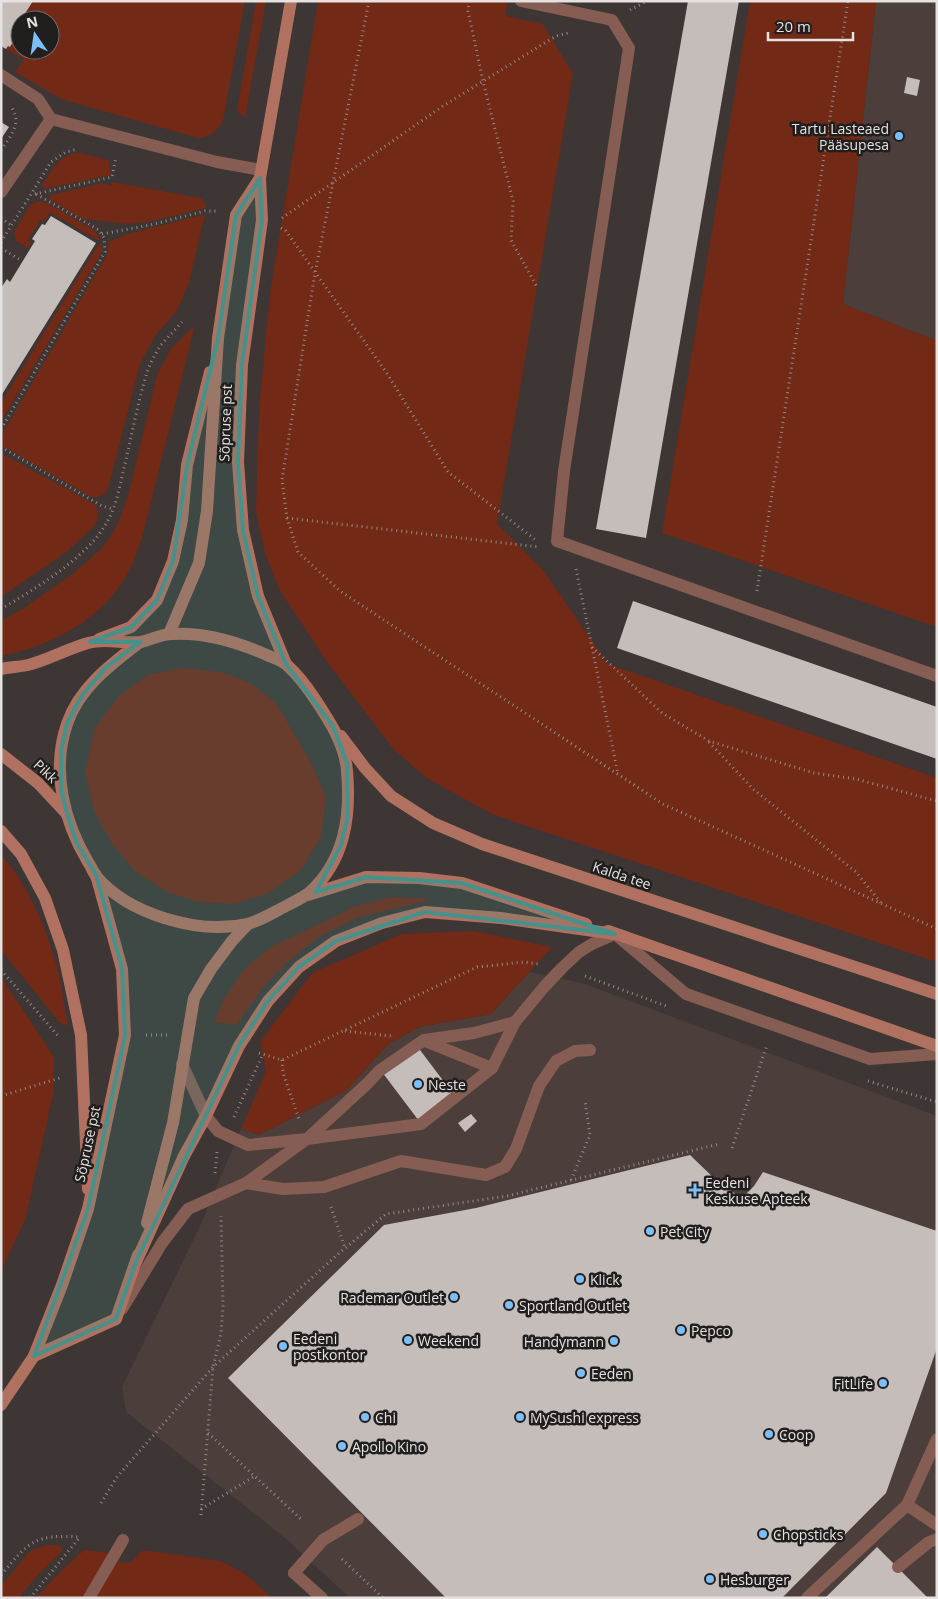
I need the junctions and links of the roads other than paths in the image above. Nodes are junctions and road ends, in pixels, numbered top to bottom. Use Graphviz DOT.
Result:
graph roads {
  1 [pos="291,1"];
  2 [pos="521,1"];
  3 [pos="1,76"];
  4 [pos="52,119"];
  5 [pos="260,174"];
  6 [pos="1,192"];
  7 [pos="218,338"];
  8 [pos="169,634"];
  9 [pos="90,642"];
  10 [pos="140,642"];
  11 [pos="286,664"];
  12 [pos="1,668"];
  13 [pos="937,676"];
  14 [pos="333,726"];
  15 [pos="1,754"];
  16 [pos="67,814"];
  17 [pos="1,831"];
  18 [pos="96,875"];
  19 [pos="306,895"];
  20 [pos="248,924"];
  21 [pos="615,934"];
  22 [pos="937,994"];
  23 [pos="515,1022"];
  24 [pos="424,1040"];
  25 [pos="937,1046"];
  26 [pos="590,1050"];
  27 [pos="937,1054"];
  28 [pos="182,1064"];
  29 [pos="492,1068"];
  30 [pos="206,1116"];
  31 [pos="307,1139"];
  32 [pos="246,1183"];
  33 [pos="88,1209"];
  34 [pos="136,1262"];
  35 [pos="116,1320"];
  36 [pos="34,1356"];
  37 [pos="1,1405"];
  38 [pos="937,1439"];
  39 [pos="907,1505"];
  40 [pos="358,1519"];
  41 [pos="937,1525"];
  42 [pos="937,1539"];
  43 [pos="123,1540"];
  44 [pos="898,1567"];
  45 [pos="88,1598"];
  46 [pos="322,1598"];
  47 [pos="807,1598"];
  1 -- 5 [label="main road, Sõpruse pst"];
  2 -- 13 [label="street"];
  3 -- 4 [label="street"];
  4 -- 5 [label="street"];
  4 -- 6 [label="street"];
  5 -- 7 [label="main road, Sõpruse pst"];
  5 -- 11 [label="main road, Sõpruse pst"];
  7 -- 8 [label="main road, Sõpruse pst"];
  7 -- 9 [label="main road"];
  8 -- 10 [label="main road"];
  8 -- 11 [label="main road"];
  9 -- 10 [label="main road"];
  9 -- 12 [label="main road"];
  10 -- 16 [label="main road"];
  11 -- 14 [label="main road"];
  14 -- 19 [label="main road"];
  14 -- 22 [label="main road, Kalda tee"];
  15 -- 16 [label="main road, Pikk"];
  16 -- 18 [label="main road"];
  17 -- 33 [label="main road"];
  18 -- 20 [label="main road"];
  18 -- 33 [label="main road, Sõpruse pst"];
  19 -- 20 [label="main road"];
  19 -- 21 [label="main road"];
  20 -- 28 [label="main road"];
  21 -- 23 [label="street"];
  21 -- 25 [label="main road"];
  21 -- 27 [label="street"];
  21 -- 30 [label="main road"];
  23 -- 24 [label="street"];
  23 -- 29 [label="street"];
  24 -- 29 [label="street"];
  24 -- 31 [label="street"];
  26 -- 32 [label="street"];
  28 -- 30 [label="street"];
  28 -- 34 [label="main road"];
  29 -- 31 [label="street"];
  30 -- 31 [label="street"];
  30 -- 34 [label="main road"];
  31 -- 32 [label="street"];
  32 -- 35 [label="street"];
  33 -- 36 [label="main road, Sõpruse pst"];
  34 -- 35 [label="main road"];
  35 -- 36 [label="main road"];
  36 -- 37 [label="main road, Sõpruse pst"];
  38 -- 39 [label="street"];
  39 -- 41 [label="street"];
  39 -- 47 [label="street"];
  40 -- 46 [label="street"];
  42 -- 44 [label="street"];
  43 -- 45 [label="street"];
}
